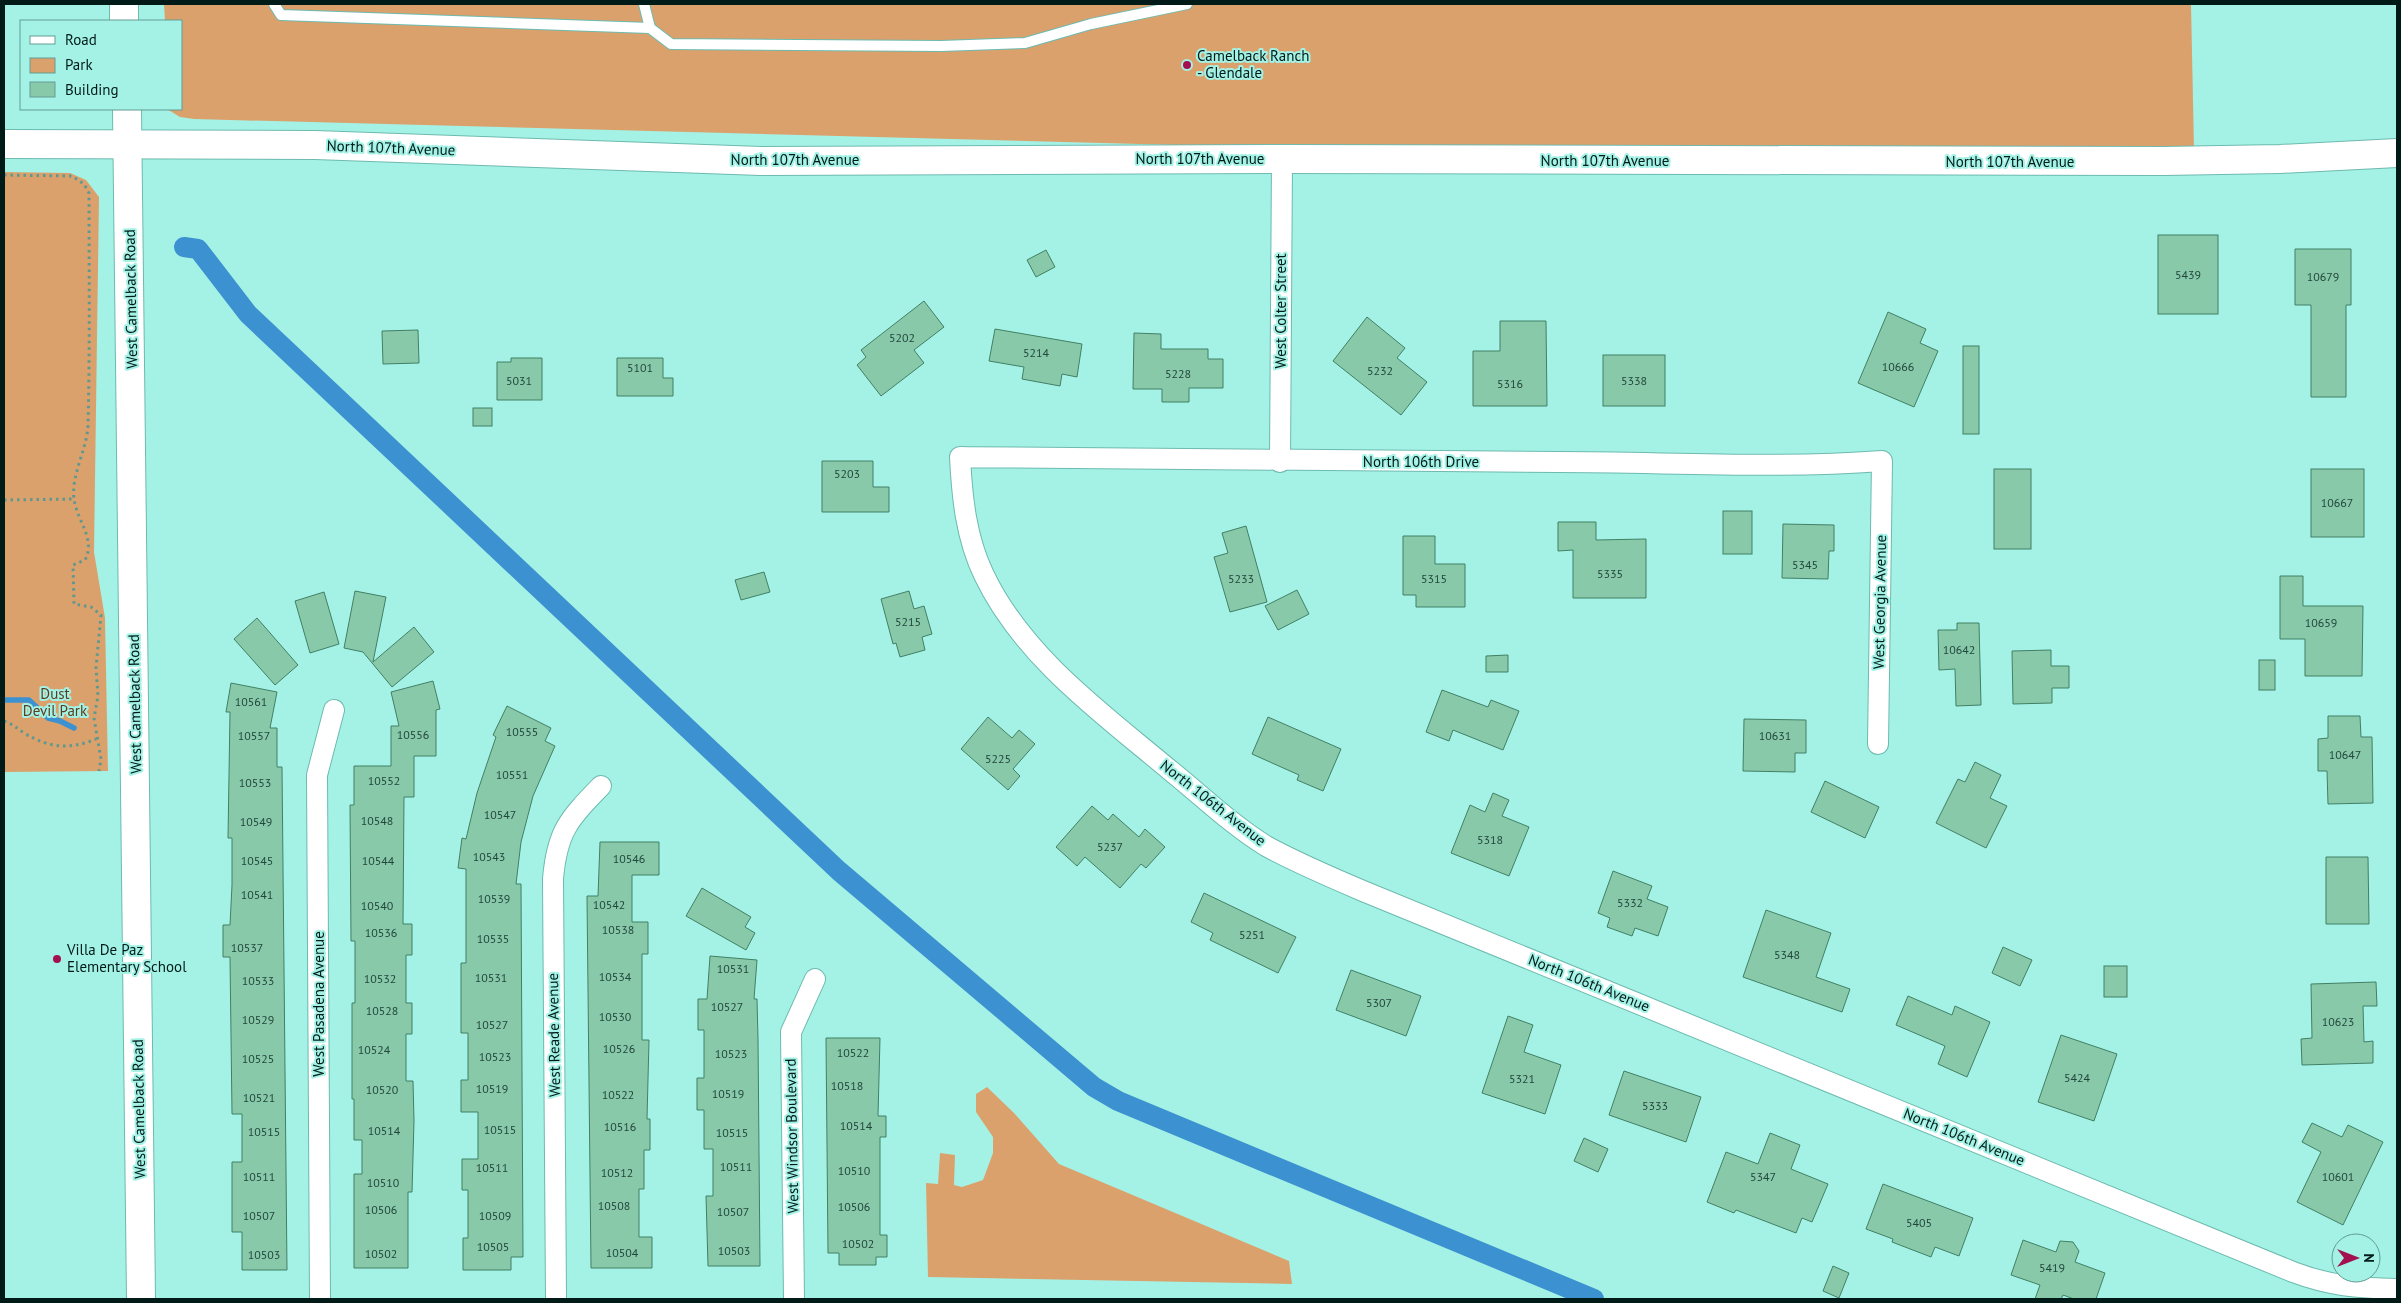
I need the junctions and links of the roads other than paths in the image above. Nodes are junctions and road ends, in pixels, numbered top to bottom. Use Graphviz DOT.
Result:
graph roads {
  1 [pos="124,4"];
  2 [pos="274,4"];
  3 [pos="644,4"];
  4 [pos="1187,4"];
  5 [pos="124,20"];
  6 [pos="650,28"];
  7 [pos="127,110"];
  8 [pos="4,144"];
  9 [pos="128,145"];
  10 [pos="2397,153"];
  11 [pos="1282,159"];
  12 [pos="960,457"];
  13 [pos="1882,461"];
  14 [pos="1280,462"];
  15 [pos="334,710"];
  16 [pos="1878,744"];
  17 [pos="601,786"];
  18 [pos="816,979"];
  19 [pos="2397,1289"];
  20 [pos="141,1299"];
  21 [pos="320,1299"];
  22 [pos="556,1299"];
  23 [pos="794,1299"];
  1 -- 5 [label="street"];
  2 -- 6 [label="lane"];
  3 -- 6 [label="lane"];
  4 -- 6 [label="lane"];
  7 -- 9 [label="street, West Camelback Road"];
  8 -- 9 [label="street, North 107th Avenue"];
  9 -- 11 [label="street, North 107th Avenue"];
  9 -- 20 [label="street, West Camelback Road"];
  10 -- 11 [label="street, North 107th Avenue"];
  11 -- 14 [label="street, West Colter Street"];
  12 -- 14 [label="street, North 106th Drive"];
  12 -- 19 [label="street, North 106th Avenue"];
  13 -- 14 [label="street, North 106th Drive"];
  13 -- 16 [label="street, West Georgia Avenue"];
  15 -- 21 [label="street, West Pasadena Avenue"];
  17 -- 22 [label="street, West Reade Avenue"];
  18 -- 23 [label="street, West Windsor Boulevard"];
}
